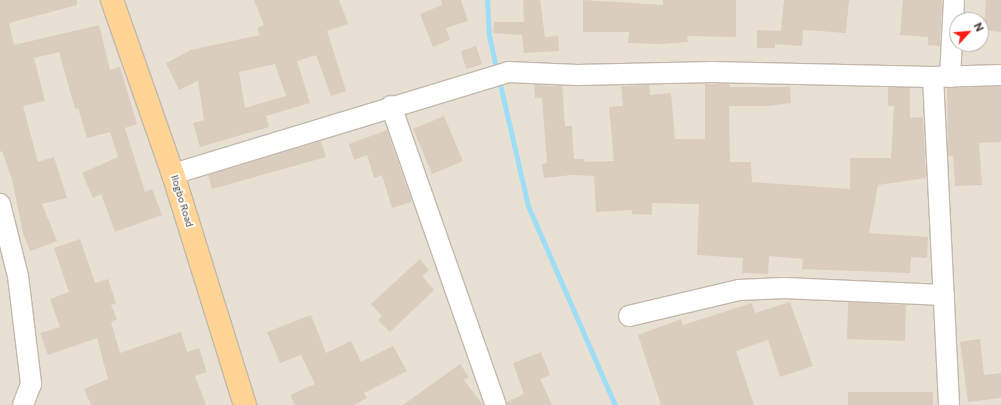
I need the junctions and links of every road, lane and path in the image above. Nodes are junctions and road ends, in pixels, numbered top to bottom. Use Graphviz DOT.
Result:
graph roads {
  1 [pos="112,0"];
  2 [pos="954,0"];
  3 [pos="1001,75"];
  4 [pos="941,77"];
  5 [pos="391,106"];
  6 [pos="173,174"];
  7 [pos="0,204"];
  8 [pos="944,295"];
  9 [pos="630,316"];
  10 [pos="23,405"];
  11 [pos="245,405"];
  12 [pos="496,405"];
  13 [pos="949,405"];
  1 -- 6 [label="main road, Ilogbo Road"];
  2 -- 4 [label="street"];
  3 -- 4 [label="street"];
  4 -- 5 [label="street"];
  4 -- 8 [label="street"];
  5 -- 6 [label="street"];
  5 -- 12 [label="street"];
  6 -- 11 [label="main road, Ilogbo Road"];
  7 -- 10 [label="street"];
  8 -- 9 [label="street"];
  8 -- 13 [label="street"];
}
